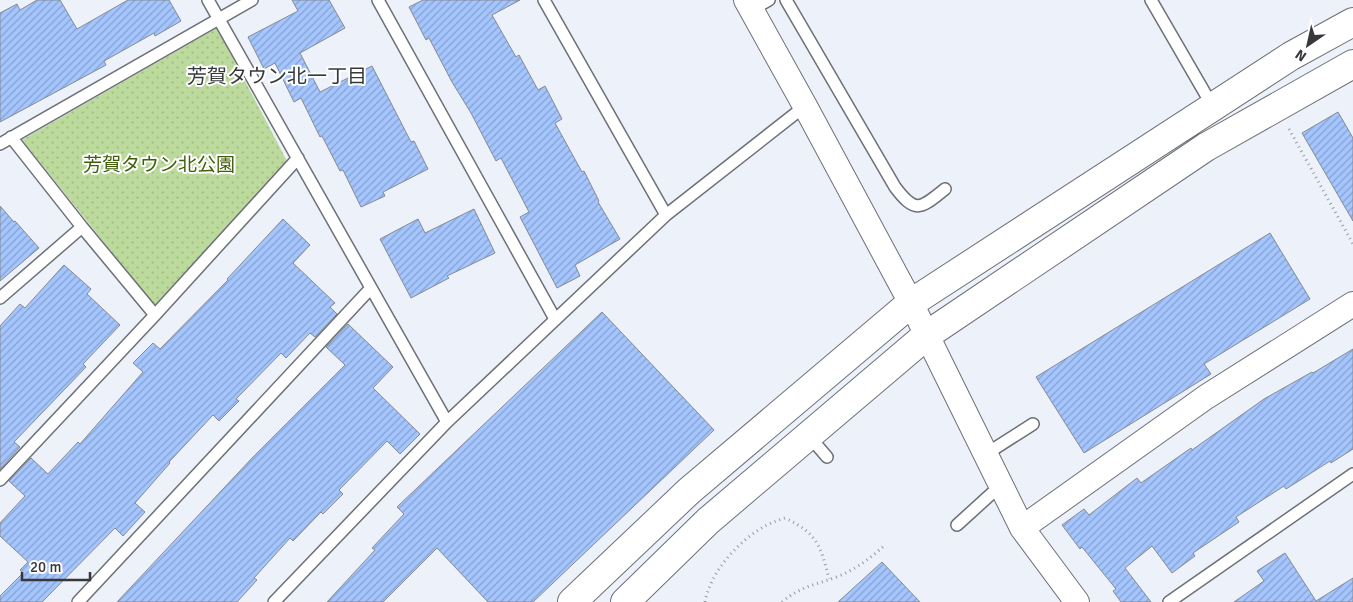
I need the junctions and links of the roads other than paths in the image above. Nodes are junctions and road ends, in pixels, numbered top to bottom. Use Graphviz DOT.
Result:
graph roads {
  1 [pos="208,0"];
  2 [pos="252,0"];
  3 [pos="378,0"];
  4 [pos="544,0"];
  5 [pos="786,0"];
  6 [pos="1151,0"];
  7 [pos="755,3"];
  8 [pos="219,19"];
  9 [pos="1353,22"];
  10 [pos="1353,64"];
  11 [pos="805,106"];
  12 [pos="1213,107"];
  13 [pos="11,137"];
  14 [pos="0,144"];
  15 [pos="298,158"];
  16 [pos="945,189"];
  17 [pos="666,215"];
  18 [pos="82,227"];
  19 [pos="371,288"];
  20 [pos="0,298"];
  21 [pos="911,303"];
  22 [pos="1353,304"];
  23 [pos="155,315"];
  24 [pos="555,320"];
  25 [pos="927,335"];
  26 [pos="447,422"];
  27 [pos="1033,424"];
  28 [pos="809,436"];
  29 [pos="986,454"];
  30 [pos="827,457"];
  31 [pos="1353,474"];
  32 [pos="0,480"];
  33 [pos="1001,485"];
  34 [pos="957,525"];
  35 [pos="1022,528"];
  36 [pos="78,602"];
  37 [pos="274,602"];
  38 [pos="572,602"];
  39 [pos="625,602"];
  40 [pos="1077,602"];
  41 [pos="1169,602"];
  1 -- 8 [label="lane"];
  2 -- 8 [label="lane"];
  3 -- 24 [label="lane"];
  4 -- 17 [label="lane"];
  5 -- 16 [label="lane"];
  6 -- 12 [label="lane"];
  7 -- 11 [label="street"];
  8 -- 13 [label="lane"];
  8 -- 15 [label="lane"];
  9 -- 12 [label="street"];
  10 -- 25 [label="street"];
  11 -- 17 [label="lane"];
  11 -- 21 [label="street"];
  12 -- 21 [label="street"];
  13 -- 14 [label="lane"];
  13 -- 18 [label="lane"];
  15 -- 19 [label="lane"];
  15 -- 23 [label="lane"];
  17 -- 24 [label="lane"];
  18 -- 20 [label="lane"];
  18 -- 23 [label="lane"];
  19 -- 26 [label="lane"];
  19 -- 36 [label="lane"];
  21 -- 25 [label="street"];
  21 -- 38 [label="street"];
  22 -- 35 [label="street"];
  23 -- 32 [label="lane"];
  24 -- 26 [label="lane"];
  25 -- 28 [label="street"];
  25 -- 29 [label="street"];
  26 -- 37 [label="lane"];
  27 -- 29 [label="lane"];
  28 -- 30 [label="lane"];
  28 -- 39 [label="street"];
  29 -- 33 [label="street"];
  31 -- 41 [label="lane"];
  33 -- 34 [label="lane"];
  33 -- 35 [label="street"];
  35 -- 40 [label="street"];
}
